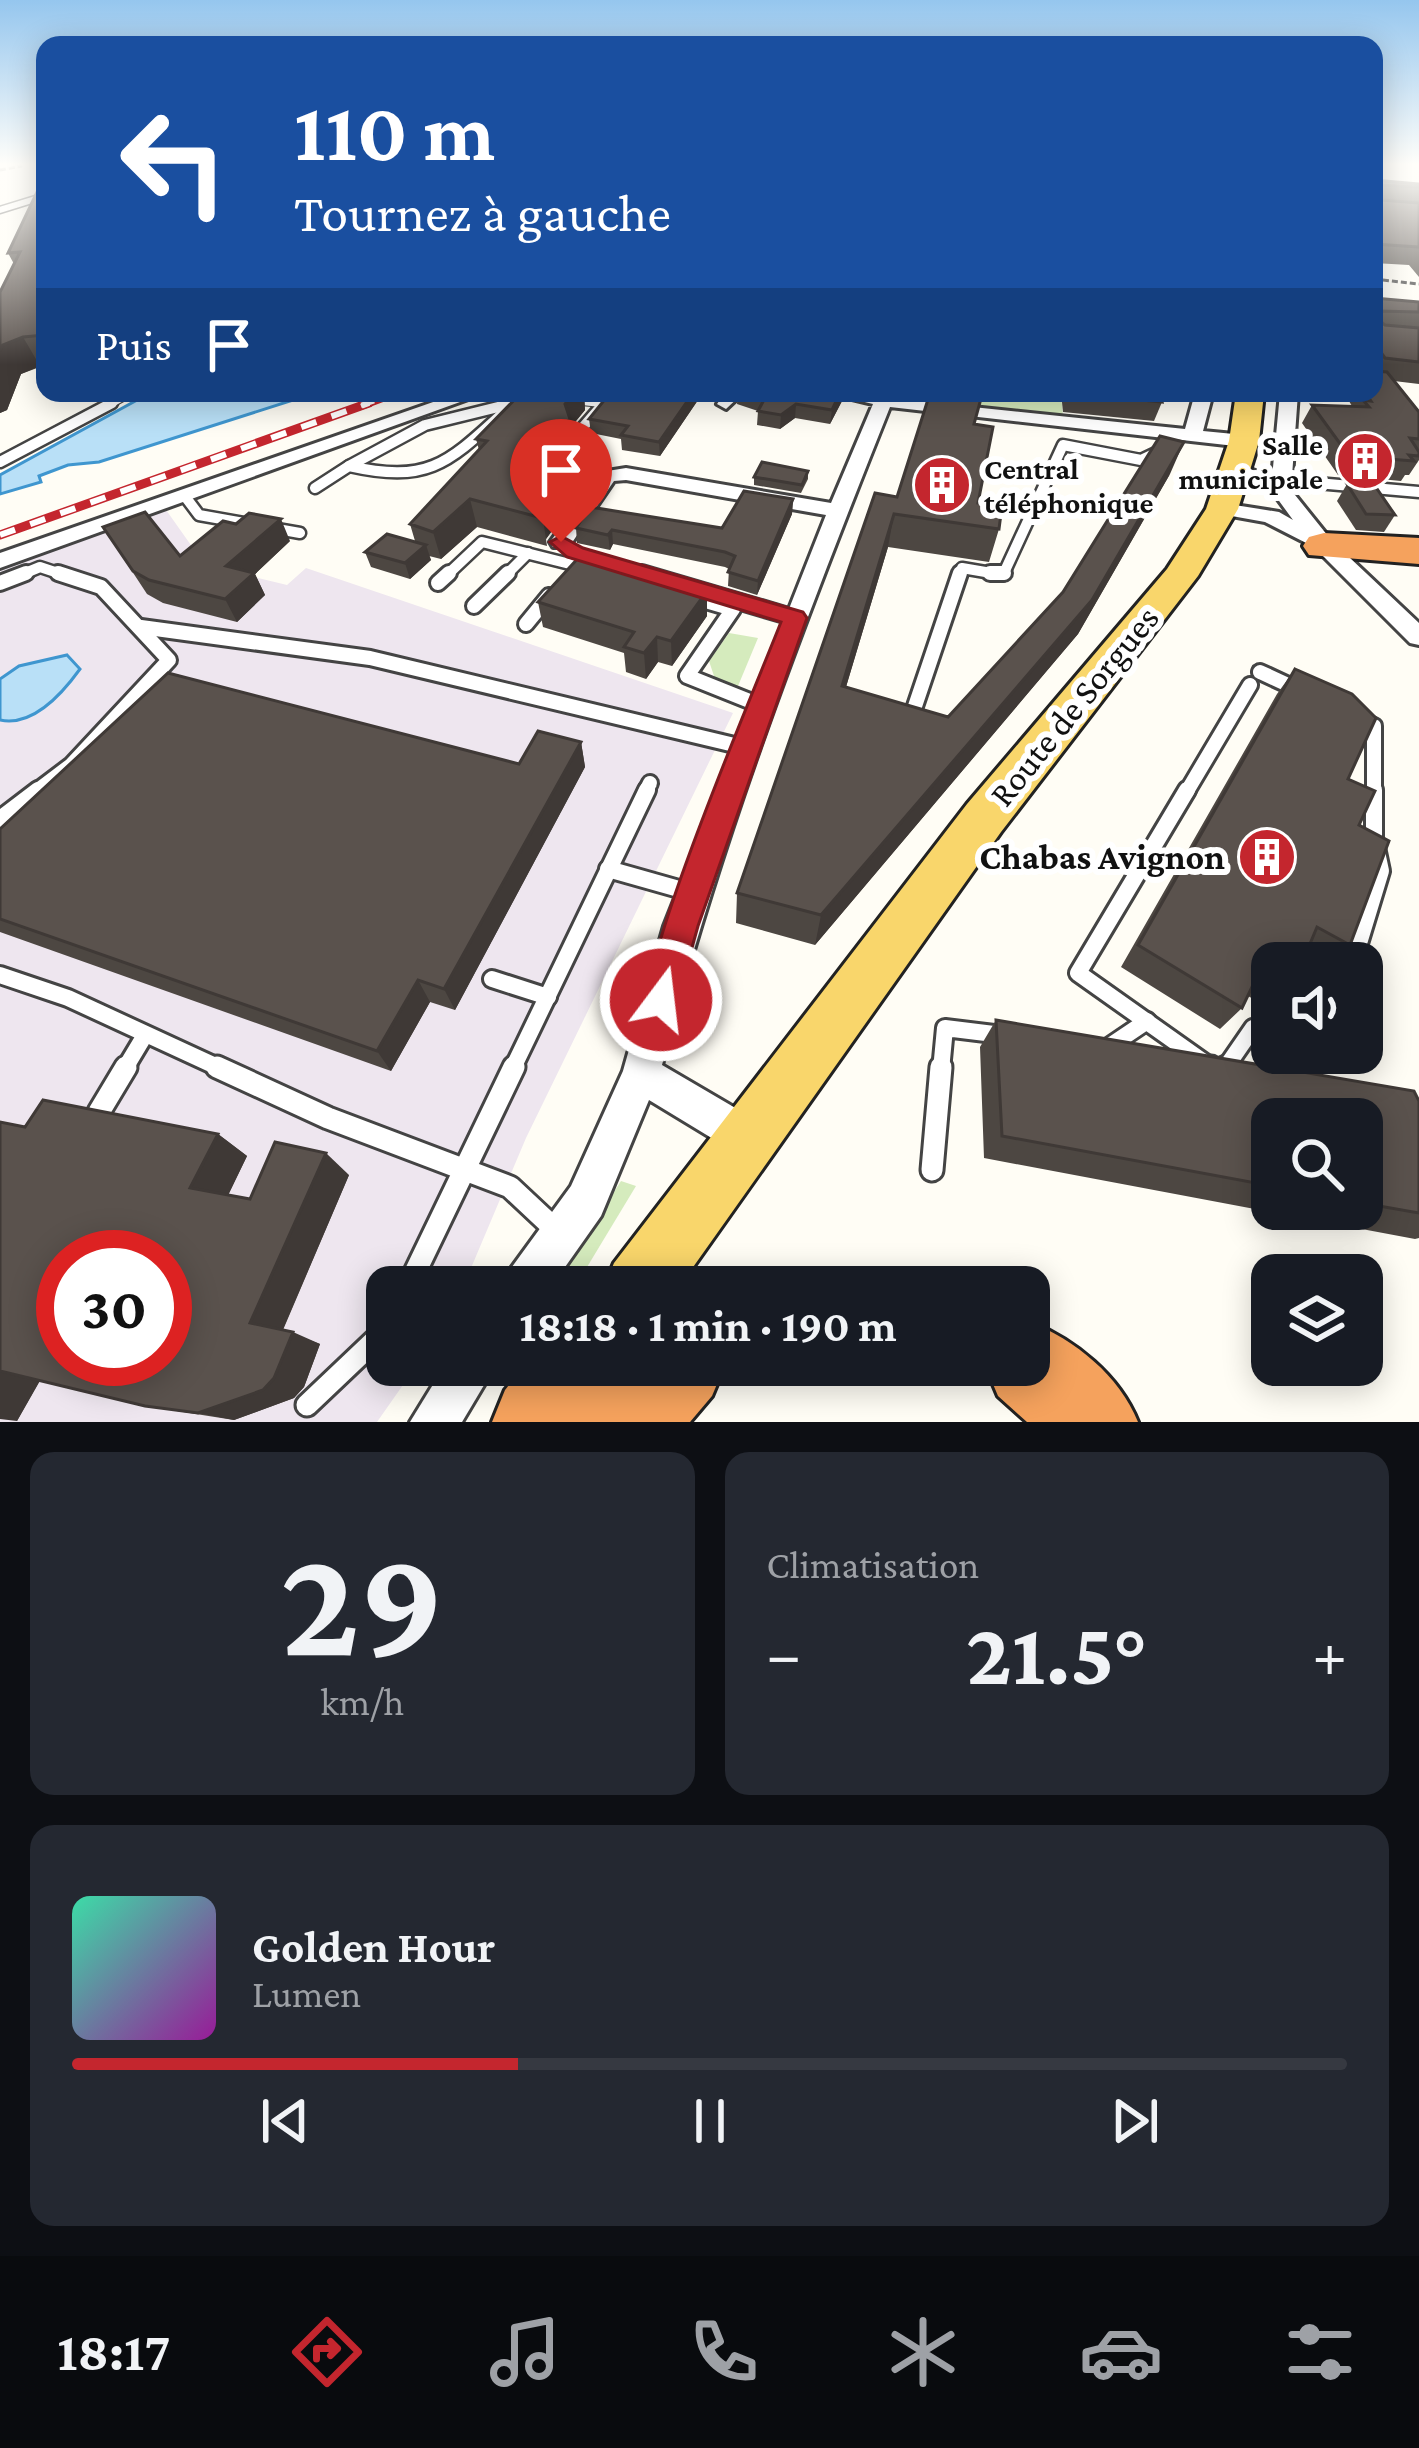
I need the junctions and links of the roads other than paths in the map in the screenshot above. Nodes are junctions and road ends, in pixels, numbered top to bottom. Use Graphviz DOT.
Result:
graph roads {
  1 [pos="113,402"];
  2 [pos="450,402"];
  3 [pos="594,402"];
  4 [pos="883,402"];
  5 [pos="927,402"];
  6 [pos="1202,402"];
  7 [pos="1249,402"];
  8 [pos="1289,402"];
  9 [pos="602,403"];
  10 [pos="1193,434"];
  11 [pos="0,462"];
  12 [pos="350,466"];
  13 [pos="1243,484"];
  14 [pos="315,488"];
  15 [pos="1285,491"];
  16 [pos="1419,492"];
  17 [pos="184,495"];
  18 [pos="543,503"];
  19 [pos="838,511"];
  20 [pos="300,533"];
  21 [pos="561,542"];
  22 [pos="1324,546"];
  23 [pos="1416,552"];
  24 [pos="528,554"];
  25 [pos="0,561"];
  26 [pos="574,565"];
  27 [pos="1357,581"];
  28 [pos="0,583"];
  29 [pos="438,584"];
  30 [pos="474,606"];
  31 [pos="795,618"];
  32 [pos="526,624"];
  33 [pos="141,627"];
  34 [pos="1419,637"];
  35 [pos="1317,699"];
  36 [pos="762,706"];
  37 [pos="1336,708"];
  38 [pos="907,732"];
  39 [pos="747,748"];
  40 [pos="650,783"];
  41 [pos="0,819"];
  42 [pos="608,869"];
  43 [pos="693,893"];
  44 [pos="1359,942"];
  45 [pos="2,979"];
  46 [pos="492,979"];
  47 [pos="548,997"];
  48 [pos="1147,1021"];
  49 [pos="1251,1031"];
  50 [pos="145,1035"];
  51 [pos="1016,1037"];
  52 [pos="1087,1046"];
  53 [pos="641,1074"];
  54 [pos="99,1112"];
  55 [pos="747,1137"];
  56 [pos="467,1171"];
  57 [pos="932,1171"];
  58 [pos="561,1235"];
  59 [pos="419,1266"];
  60 [pos="540,1266"];
  61 [pos="653,1266"];
  62 [pos="366,1349"];
  63 [pos="1050,1384"];
  64 [pos="459,1386"];
  65 [pos="564,1386"];
  66 [pos="581,1386"];
  67 [pos="663,1386"];
  68 [pos="307,1405"];
  69 [pos="434,1422"];
  70 [pos="537,1422"];
  71 [pos="561,1422"];
  72 [pos="632,1422"];
  73 [pos="1093,1422"];
  1 -- 11 [label="lane"];
  2 -- 17 [label="street"];
  3 -- 9 [label="lane"];
  4 -- 19 [label="street"];
  5 -- 10 [label="street"];
  6 -- 10 [label="street"];
  7 -- 13 [label="main road, Route de Sorgues"];
  8 -- 15 [label="street"];
  9 -- 18 [label="lane"];
  10 -- 13 [label="street"];
  10 -- 38 [label="lane"];
  12 -- 12 [label="lane"];
  12 -- 14 [label="lane"];
  13 -- 15 [label="street"];
  13 -- 15 [label="street"];
  13 -- 22 [label="street"];
  13 -- 55 [label="main road, Route de Sorgues"];
  15 -- 16 [label="lane"];
  15 -- 22 [label="street"];
  17 -- 20 [label="lane"];
  17 -- 25 [label="street"];
  19 -- 21 [label="street"];
  19 -- 31 [label="street"];
  21 -- 31 [label="lane"];
  22 -- 23 [label="highway"];
  22 -- 27 [label="street"];
  23 -- 27 [label="highway"];
  24 -- 26 [label="lane"];
  24 -- 29 [label="lane"];
  24 -- 30 [label="lane"];
  26 -- 32 [label="lane"];
  26 -- 36 [label="lane"];
  27 -- 34 [label="street"];
  28 -- 33 [label="lane"];
  31 -- 36 [label="street"];
  33 -- 39 [label="lane"];
  33 -- 41 [label="lane"];
  35 -- 48 [label="lane"];
  36 -- 39 [label="street"];
  37 -- 44 [label="lane"];
  39 -- 43 [label="street"];
  40 -- 42 [label="lane"];
  42 -- 43 [label="lane"];
  42 -- 47 [label="lane"];
  43 -- 53 [label="street"];
  45 -- 50 [label="lane"];
  46 -- 47 [label="lane"];
  47 -- 56 [label="lane"];
  48 -- 49 [label="lane"];
  48 -- 52 [label="lane"];
  50 -- 54 [label="lane"];
  50 -- 56 [label="lane"];
  51 -- 57 [label="lane"];
  53 -- 55 [label="street"];
  53 -- 58 [label="street"];
  55 -- 61 [label="main road, Route de Sorgues"];
  56 -- 58 [label="lane"];
  56 -- 59 [label="lane"];
  58 -- 60 [label="street"];
  62 -- 68 [label="lane"];
  63 -- 73 [label="highway"];
  64 -- 69 [label="street"];
  65 -- 70 [label="highway"];
  66 -- 71 [label="main road"];
  67 -- 72 [label="highway"];
}
